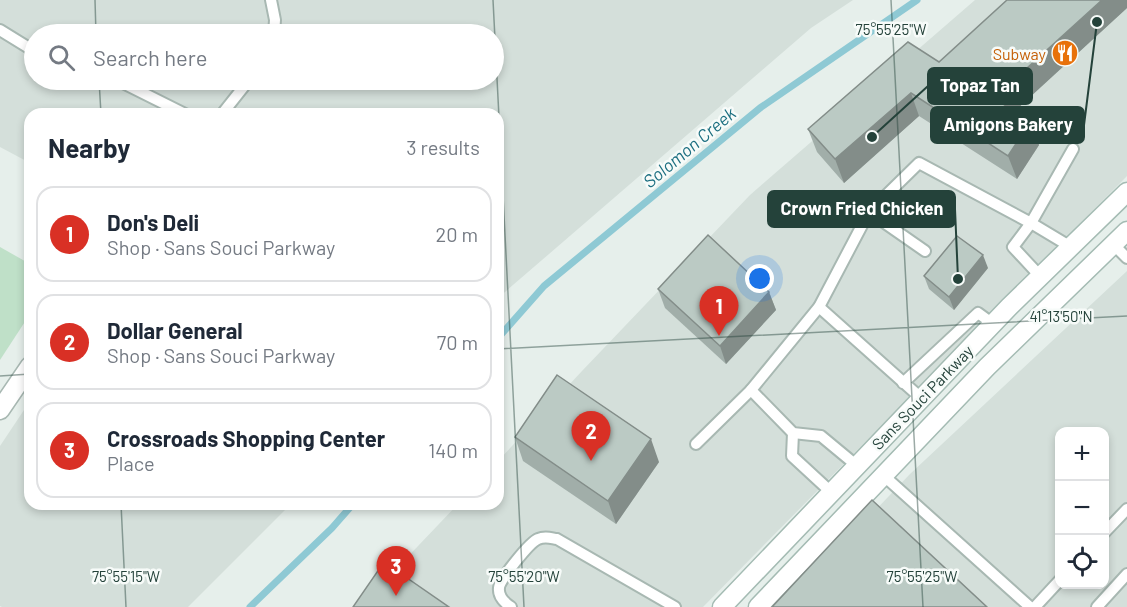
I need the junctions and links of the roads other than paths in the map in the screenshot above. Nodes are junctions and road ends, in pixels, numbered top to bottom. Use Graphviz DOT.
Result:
graph roads {
  1 [pos="271,0"];
  2 [pos="275,24"];
  3 [pos="0,30"];
  4 [pos="24,45"];
  5 [pos="137,90"];
  6 [pos="241,90"];
  7 [pos="173,108"];
  8 [pos="227,108"];
  9 [pos="1073,149"];
  10 [pos="1127,192"];
  11 [pos="869,212"];
  12 [pos="1031,223"];
  13 [pos="1127,231"];
  14 [pos="1113,244"];
  15 [pos="1071,247"];
  16 [pos="925,250"];
  17 [pos="1127,258"];
  18 [pos="1040,276"];
  19 [pos="819,307"];
  20 [pos="993,324"];
  21 [pos="929,358"];
  22 [pos="944,374"];
  23 [pos="24,375"];
  24 [pos="903,383"];
  25 [pos="752,390"];
  26 [pos="921,398"];
  27 [pos="0,410"];
  28 [pos="793,433"];
  29 [pos="696,444"];
  30 [pos="856,465"];
  31 [pos="883,475"];
  32 [pos="831,492"];
  33 [pos="1127,509"];
  34 [pos="1109,528"];
  35 [pos="1127,574"];
  36 [pos="1055,584"];
  37 [pos="511,607"];
  38 [pos="675,607"];
  39 [pos="722,607"];
  40 [pos="758,607"];
  41 [pos="1030,607"];
  42 [pos="1035,607"];
  43 [pos="1097,607"];
  1 -- 2 [label="lane"];
  3 -- 4 [label="lane"];
  5 -- 7 [label="lane"];
  6 -- 8 [label="lane"];
  9 -- 12 [label="lane"];
  10 -- 15 [label="main road, Sans Souci Parkway"];
  11 -- 12 [label="lane"];
  11 -- 16 [label="lane"];
  11 -- 19 [label="lane"];
  12 -- 15 [label="lane"];
  12 -- 18 [label="lane"];
  13 -- 14 [label="main road, Sans Souci Parkway"];
  14 -- 17 [label="lane"];
  14 -- 31 [label="main road, Sans Souci Parkway"];
  15 -- 18 [label="main road, Sans Souci Parkway"];
  18 -- 20 [label="main road, Sans Souci Parkway"];
  19 -- 24 [label="lane"];
  19 -- 25 [label="lane"];
  20 -- 21 [label="lane"];
  20 -- 22 [label="main road, Sans Souci Parkway"];
  21 -- 22 [label="lane"];
  21 -- 24 [label="lane"];
  22 -- 26 [label="main road, Sans Souci Parkway"];
  23 -- 27 [label="main road"];
  24 -- 26 [label="lane"];
  25 -- 28 [label="lane"];
  25 -- 29 [label="lane"];
  26 -- 30 [label="main road, Sans Souci Parkway"];
  28 -- 30 [label="lane"];
  28 -- 32 [label="lane"];
  30 -- 32 [label="main road, Sans Souci Parkway"];
  31 -- 40 [label="main road, Sans Souci Parkway"];
  31 -- 41 [label="lane"];
  32 -- 39 [label="main road, Sans Souci Parkway"];
  33 -- 34 [label="lane"];
  35 -- 43 [label="lane"];
  36 -- 42 [label="lane"];
  37 -- 38 [label="lane"];
}
